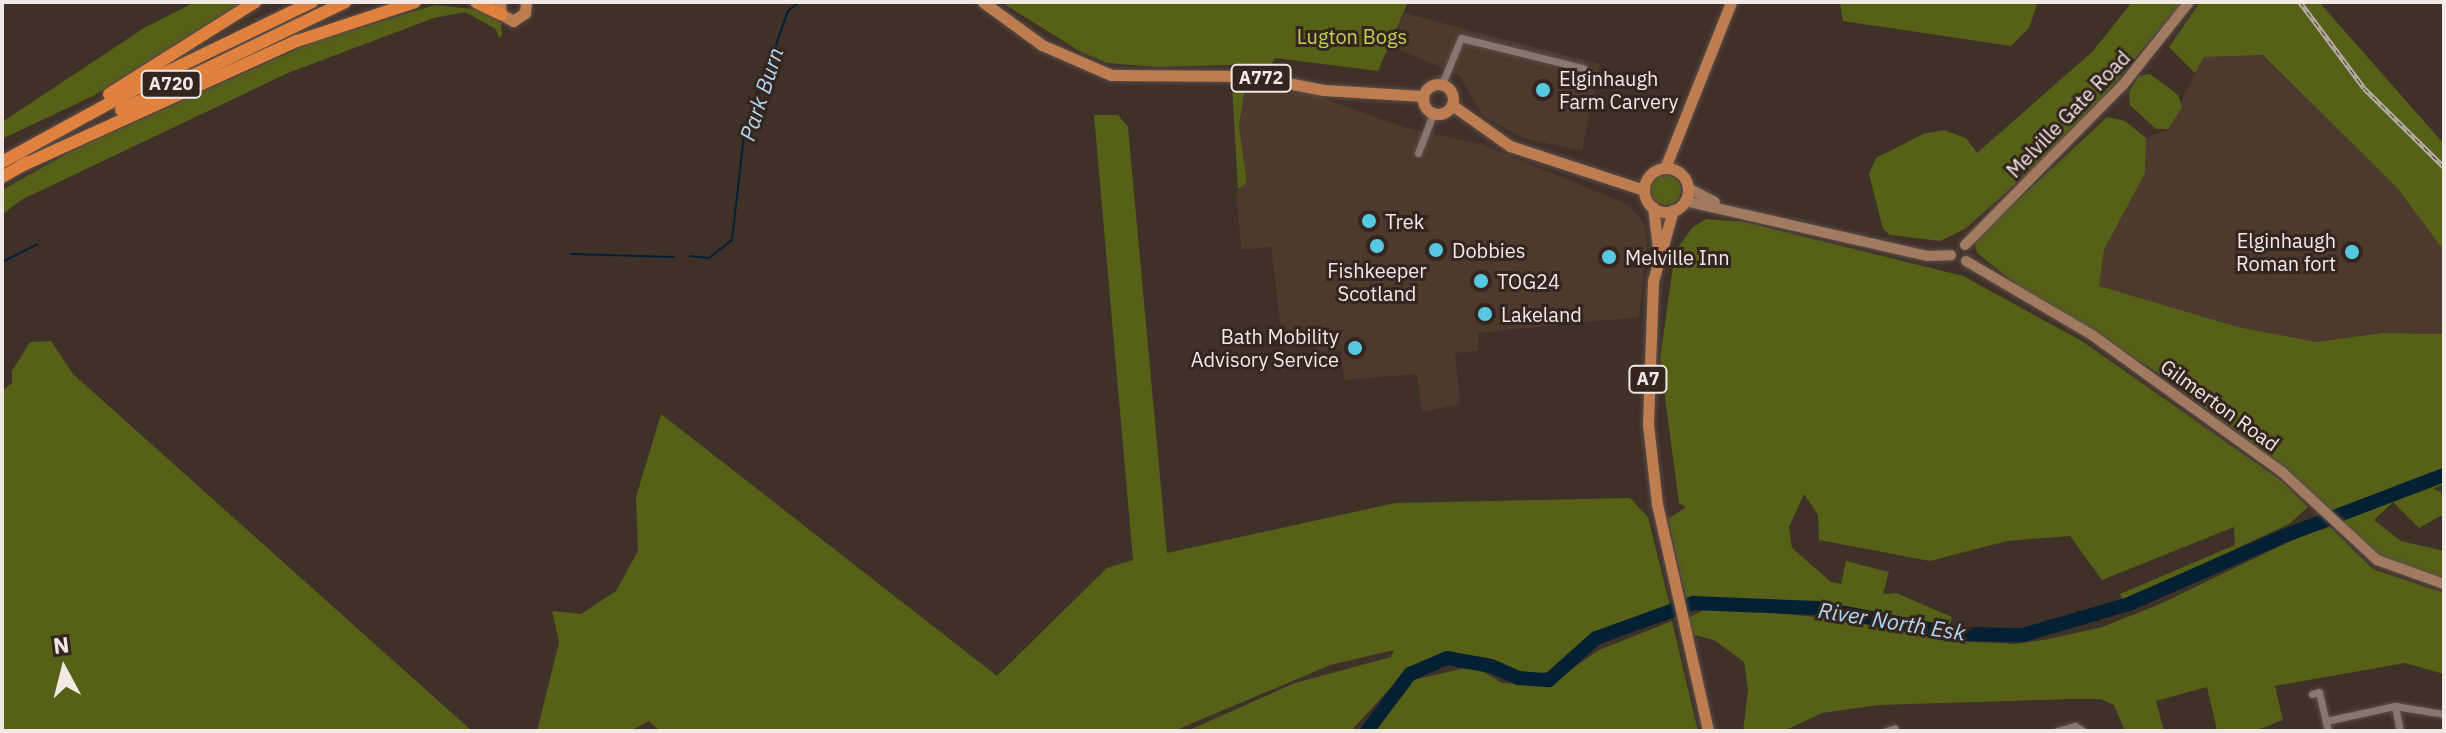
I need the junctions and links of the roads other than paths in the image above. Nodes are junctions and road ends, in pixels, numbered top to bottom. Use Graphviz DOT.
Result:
graph roads {
  1 [pos="255,2"];
  2 [pos="312,2"];
  3 [pos="345,2"];
  4 [pos="415,2"];
  5 [pos="476,2"];
  6 [pos="526,2"];
  7 [pos="983,2"];
  8 [pos="1731,2"];
  9 [pos="2189,2"];
  10 [pos="500,8"];
  11 [pos="1583,68"];
  12 [pos="1442,84"];
  13 [pos="1422,96"];
  14 [pos="1452,105"];
  15 [pos="1433,114"];
  16 [pos="1680,140"];
  17 [pos="1418,153"];
  18 [pos="3,161"];
  19 [pos="21,166"];
  20 [pos="1665,168"];
  21 [pos="1682,175"];
  22 [pos="2,177"];
  23 [pos="1646,184"];
  24 [pos="1686,194"];
  25 [pos="1653,207"];
  26 [pos="1673,210"];
  27 [pos="1965,245"];
  28 [pos="1658,254"];
  29 [pos="1951,255"];
  30 [pos="1966,261"];
  31 [pos="2444,584"];
  32 [pos="2312,694"];
  33 [pos="2395,706"];
  34 [pos="2444,714"];
  35 [pos="2326,721"];
  36 [pos="1706,726"];
  37 [pos="2057,731"];
  38 [pos="2083,731"];
  39 [pos="2328,731"];
  40 [pos="2400,731"];
  1 -- 18 [label="highway"];
  2 -- 18 [label="highway, A720"];
  3 -- 19 [label="highway, A720"];
  4 -- 19 [label="highway"];
  5 -- 10 [label="highway"];
  6 -- 10 [label="main road"];
  7 -- 13 [label="main road, A772"];
  8 -- 16 [label="main road"];
  9 -- 27 [label="main road, Melville Gate Road"];
  11 -- 12 [label="street"];
  12 -- 13 [label="main road"];
  12 -- 14 [label="main road"];
  13 -- 15 [label="main road"];
  14 -- 15 [label="main road"];
  14 -- 23 [label="main road"];
  15 -- 17 [label="street"];
  16 -- 20 [label="main road"];
  16 -- 21 [label="main road"];
  19 -- 22 [label="highway, A720"];
  20 -- 21 [label="main road"];
  20 -- 23 [label="main road"];
  21 -- 24 [label="main road"];
  23 -- 25 [label="main road"];
  24 -- 26 [label="main road"];
  24 -- 29 [label="main road"];
  25 -- 26 [label="main road"];
  25 -- 28 [label="main road, A7"];
  26 -- 28 [label="main road, A7"];
  27 -- 29 [label="main road, Melville Gate Road"];
  27 -- 30 [label="main road"];
  28 -- 36 [label="main road, A7"];
  29 -- 30 [label="main road, Gilmerton Road"];
  30 -- 31 [label="main road, Gilmerton Road"];
  32 -- 35 [label="street"];
  33 -- 34 [label="street"];
  33 -- 35 [label="street"];
  33 -- 40 [label="street"];
  35 -- 39 [label="street"];
  37 -- 38 [label="street"];
}
